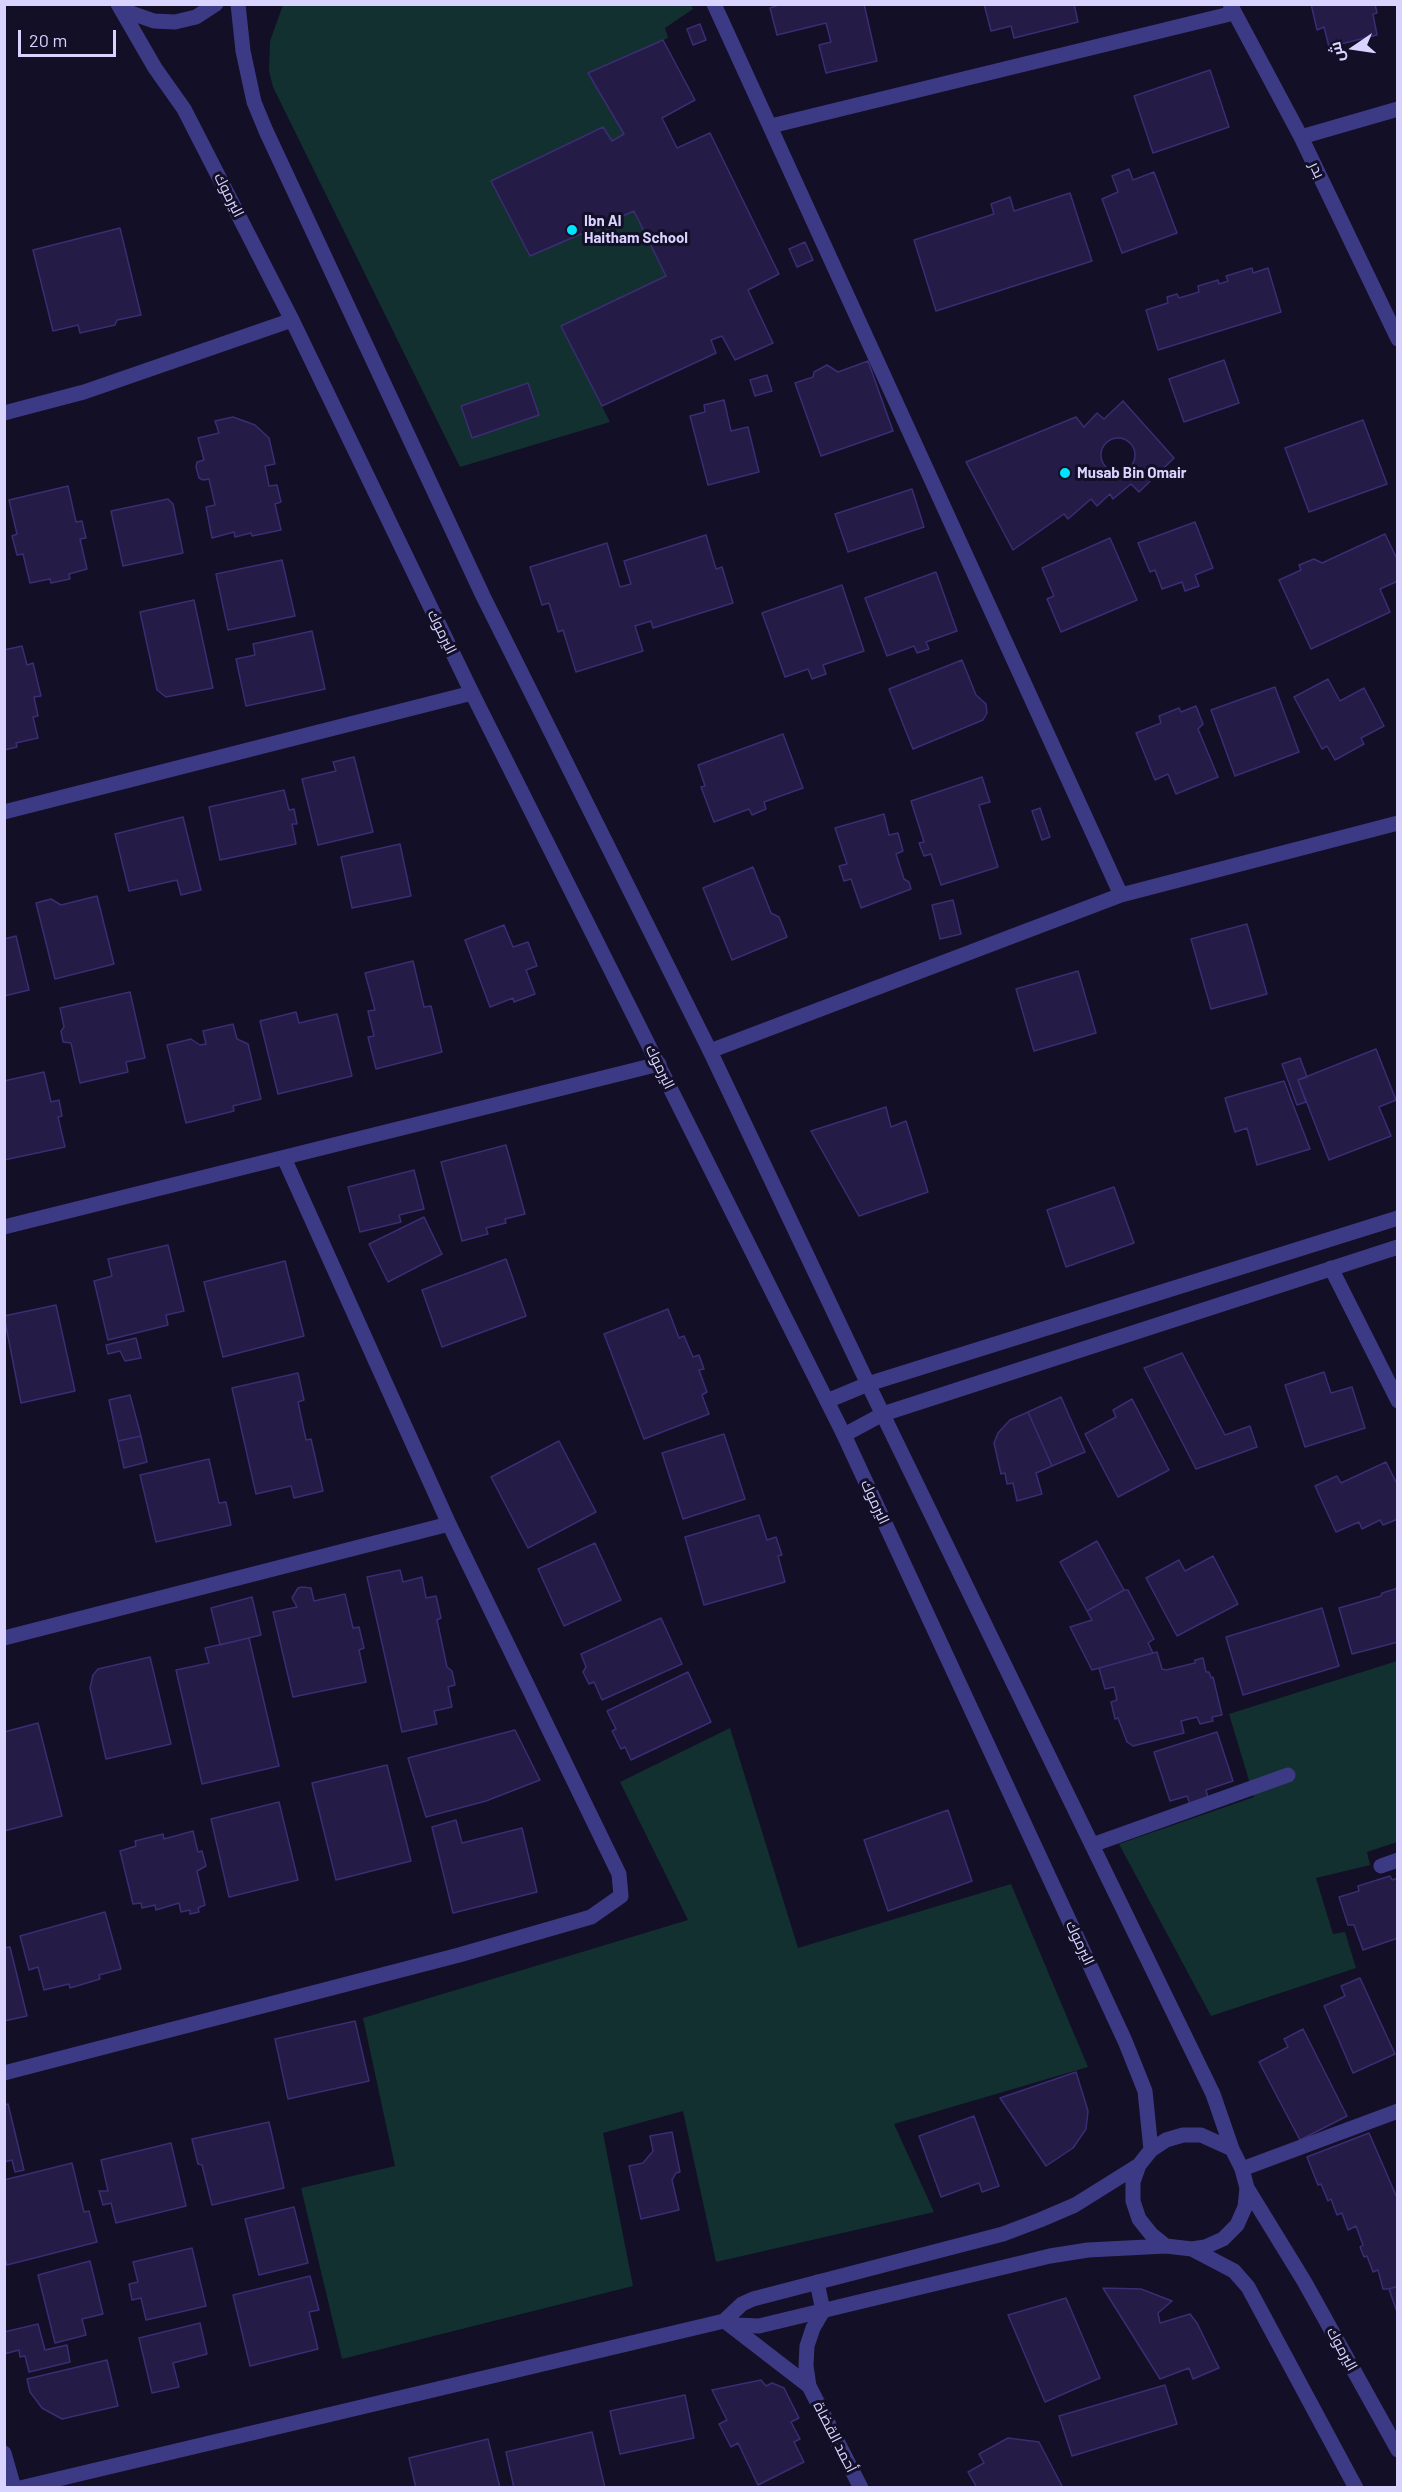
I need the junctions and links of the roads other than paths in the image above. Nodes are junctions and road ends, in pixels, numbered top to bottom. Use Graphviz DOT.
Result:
graph roads {
  1 [pos="119,4"];
  2 [pos="216,4"];
  3 [pos="238,4"];
  4 [pos="714,4"];
  5 [pos="1232,9"];
  6 [pos="1398,109"];
  7 [pos="771,126"];
  8 [pos="1301,137"];
  9 [pos="292,320"];
  10 [pos="1398,339"];
  11 [pos="4,413"];
  12 [pos="472,693"];
  13 [pos="4,812"];
  14 [pos="1398,823"];
  15 [pos="1121,895"];
  16 [pos="710,1051"];
  17 [pos="659,1064"];
  18 [pos="284,1158"];
  19 [pos="1398,1218"];
  20 [pos="4,1227"];
  21 [pos="1398,1247"];
  22 [pos="1331,1268"];
  23 [pos="868,1384"];
  24 [pos="827,1401"];
  25 [pos="1398,1401"];
  26 [pos="883,1414"];
  27 [pos="844,1435"];
  28 [pos="449,1524"];
  29 [pos="4,1638"];
  30 [pos="1288,1775"];
  31 [pos="1092,1845"];
  32 [pos="1398,1860"];
  33 [pos="1381,1866"];
  34 [pos="4,2073"];
  35 [pos="1398,2111"];
  36 [pos="1232,2149"];
  37 [pos="1151,2150"];
  38 [pos="1139,2165"];
  39 [pos="1242,2169"];
  40 [pos="1247,2188"];
  41 [pos="1166,2246"];
  42 [pos="1192,2249"];
  43 [pos="817,2282"];
  44 [pos="823,2311"];
  45 [pos="724,2321"];
  46 [pos="809,2386"];
  47 [pos="1398,2450"];
  48 [pos="4,2453"];
  49 [pos="14,2487"];
  50 [pos="20,2487"];
  51 [pos="861,2487"];
  52 [pos="1356,2487"];
  1 -- 2 [label="street"];
  1 -- 9 [label="street, اليرموك"];
  3 -- 16 [label="street"];
  4 -- 7 [label="street"];
  5 -- 7 [label="street"];
  5 -- 8 [label="street, بدر"];
  6 -- 8 [label="street"];
  7 -- 15 [label="street"];
  8 -- 10 [label="street, بدر"];
  9 -- 11 [label="street"];
  9 -- 12 [label="street, اليرموك"];
  12 -- 13 [label="street"];
  12 -- 17 [label="street, اليرموك"];
  14 -- 15 [label="street"];
  15 -- 16 [label="street"];
  16 -- 23 [label="street"];
  17 -- 18 [label="street"];
  17 -- 24 [label="street, اليرموك"];
  18 -- 20 [label="street"];
  18 -- 28 [label="street"];
  19 -- 23 [label="street"];
  21 -- 22 [label="street"];
  22 -- 25 [label="street"];
  22 -- 26 [label="street"];
  23 -- 24 [label="street"];
  23 -- 26 [label="street"];
  24 -- 27 [label="street, اليرموك"];
  26 -- 27 [label="street"];
  26 -- 31 [label="street"];
  27 -- 37 [label="street, اليرموك"];
  28 -- 29 [label="street"];
  28 -- 34 [label="street"];
  30 -- 31 [label="street"];
  31 -- 36 [label="street"];
  32 -- 33 [label="street"];
  35 -- 39 [label="street"];
  36 -- 37 [label="street"];
  36 -- 39 [label="street"];
  37 -- 38 [label="street"];
  38 -- 41 [label="street"];
  38 -- 43 [label="street"];
  39 -- 40 [label="street"];
  40 -- 42 [label="street"];
  40 -- 47 [label="street, اليرموك"];
  41 -- 42 [label="street"];
  41 -- 44 [label="street"];
  42 -- 52 [label="street"];
  43 -- 44 [label="street"];
  43 -- 45 [label="street"];
  44 -- 45 [label="street"];
  44 -- 46 [label="street, أحمد القضاة"];
  45 -- 46 [label="street, أحمد القضاة"];
  45 -- 50 [label="street"];
  46 -- 51 [label="street, أحمد القضاة"];
  48 -- 49 [label="street"];
}
